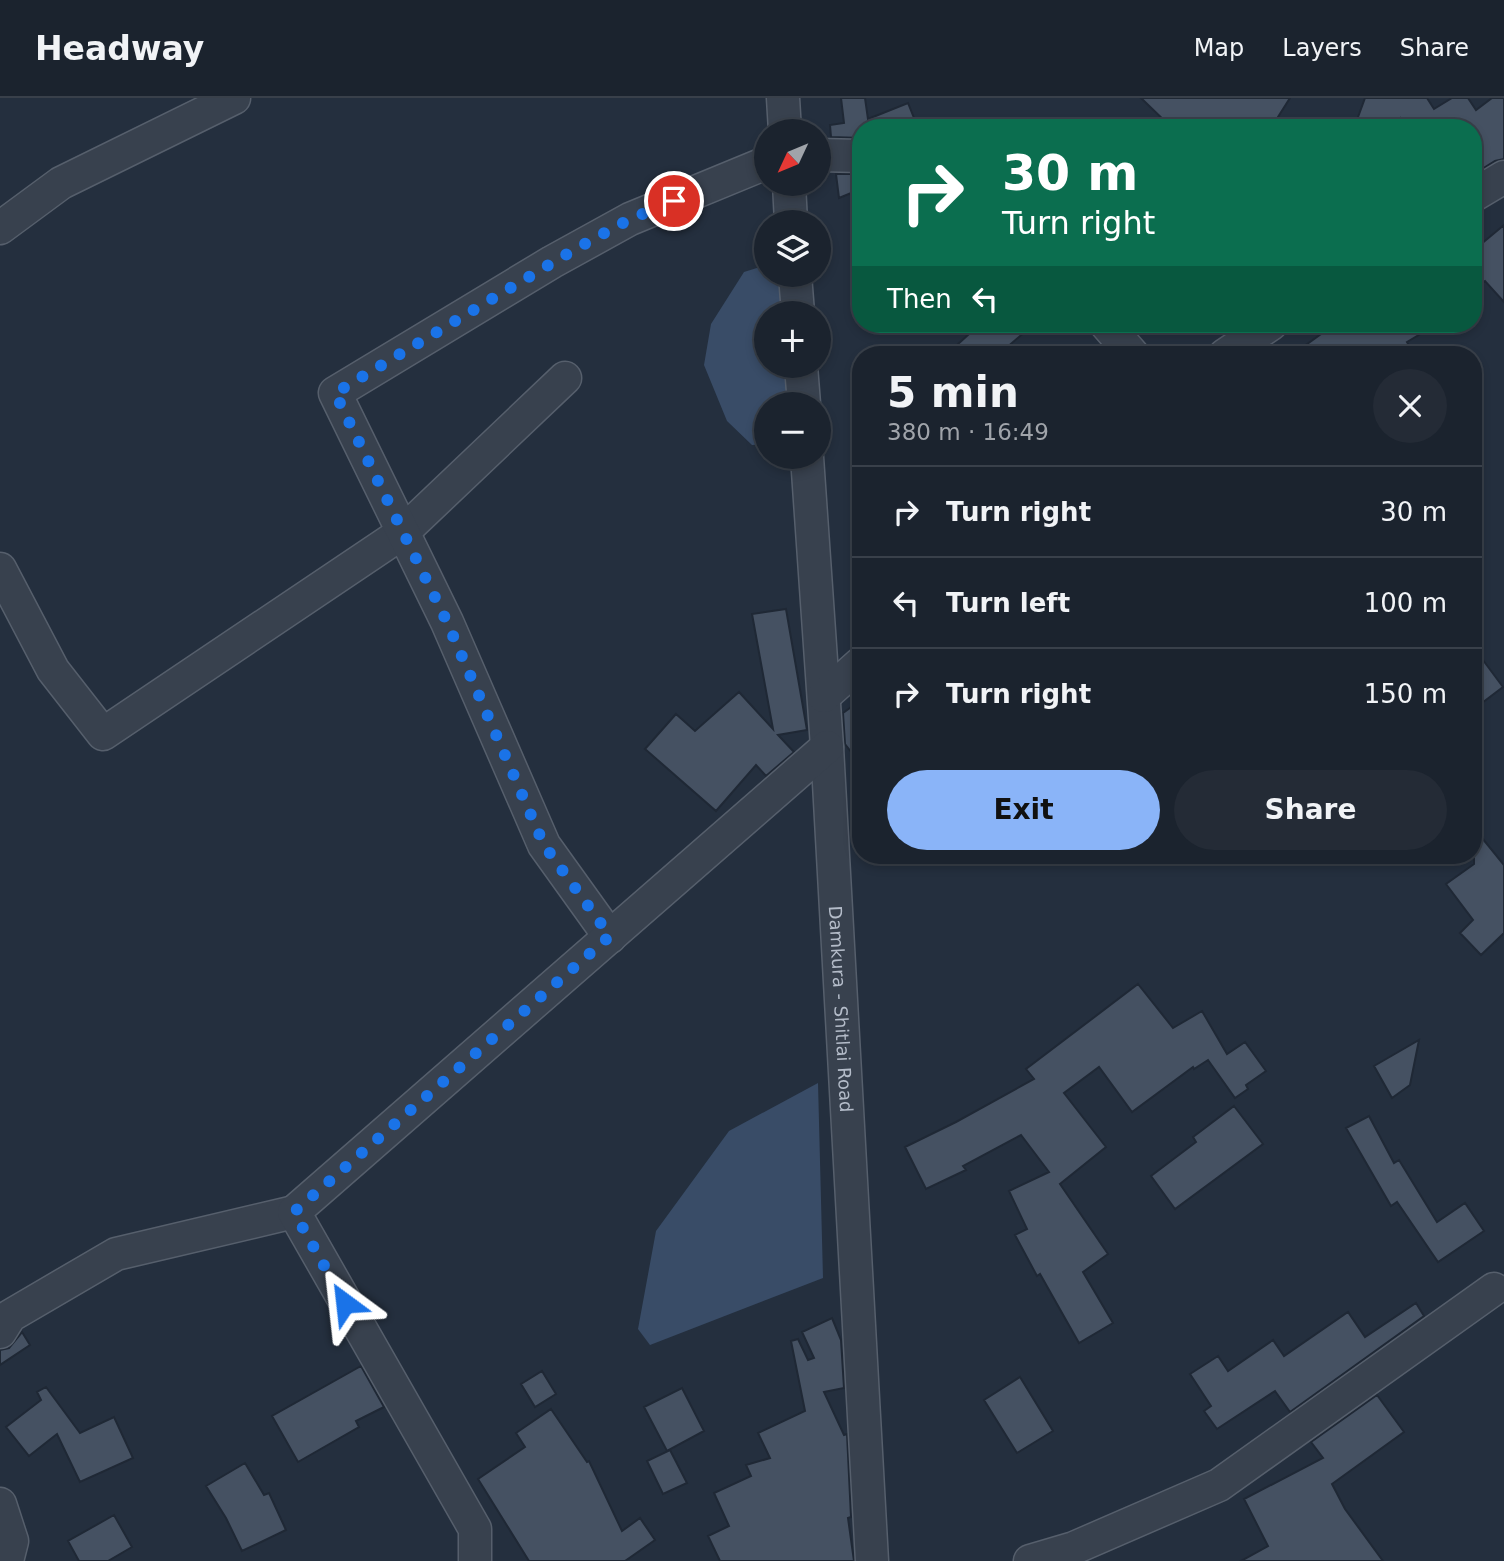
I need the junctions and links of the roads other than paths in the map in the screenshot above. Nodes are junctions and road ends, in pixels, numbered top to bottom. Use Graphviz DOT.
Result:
graph roads {
  1 [pos="234,98"];
  2 [pos="783,98"];
  3 [pos="784,119"];
  4 [pos="831,155"];
  5 [pos="852,156"];
  6 [pos="754,168"];
  7 [pos="1504,177"];
  8 [pos="1482,190"];
  9 [pos="0,228"];
  10 [pos="1258,333"];
  11 [pos="1238,346"];
  12 [pos="565,378"];
  13 [pos="808,469"];
  14 [pos="402,533"];
  15 [pos="0,569"];
  16 [pos="852,671"];
  17 [pos="824,696"];
  18 [pos="827,747"];
  19 [pos="610,936"];
  20 [pos="294,1212"];
  21 [pos="1494,1289"];
  22 [pos="0,1332"];
  23 [pos="0,1504"];
  24 [pos="7,1561"];
  25 [pos="475,1561"];
  26 [pos="872,1561"];
  27 [pos="1030,1561"];
  1 -- 9 [label="street"];
  2 -- 3 [label="street"];
  4 -- 5 [label="street"];
  6 -- 14 [label="street"];
  7 -- 8 [label="street"];
  10 -- 11 [label="street"];
  12 -- 14 [label="street"];
  13 -- 17 [label="street, Damkura - Shitlai Road"];
  14 -- 15 [label="street"];
  14 -- 19 [label="street"];
  16 -- 17 [label="street"];
  17 -- 18 [label="street, Damkura - Shitlai Road"];
  18 -- 19 [label="street"];
  18 -- 26 [label="street, Damkura - Shitlai Road"];
  19 -- 20 [label="street"];
  20 -- 22 [label="street"];
  20 -- 25 [label="street"];
  21 -- 27 [label="street"];
  23 -- 24 [label="street"];
}
